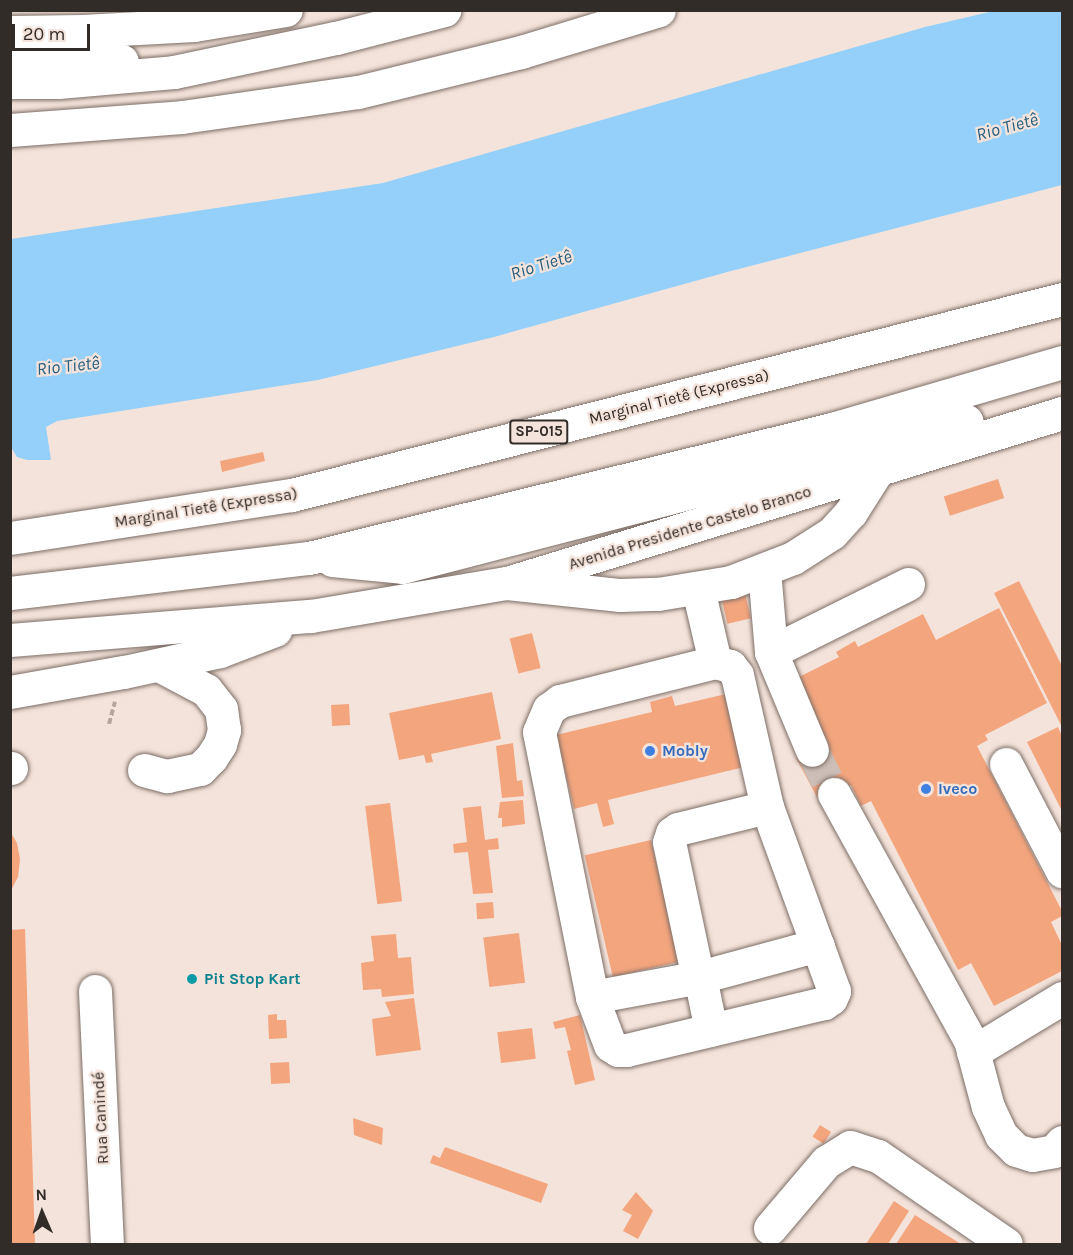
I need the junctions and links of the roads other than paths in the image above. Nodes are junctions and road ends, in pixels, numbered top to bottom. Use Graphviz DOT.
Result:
graph roads {
  1 [pos="115,10"];
  2 [pos="286,10"];
  3 [pos="444,10"];
  4 [pos="659,10"];
  5 [pos="83,31"];
  6 [pos="10,32"];
  7 [pos="10,56"];
  8 [pos="174,72"];
  9 [pos="10,82"];
  10 [pos="10,130"];
  11 [pos="1062,299"];
  12 [pos="1062,362"];
  13 [pos="1049,417"];
  14 [pos="877,471"];
  15 [pos="10,538"];
  16 [pos="309,558"];
  17 [pos="764,570"];
  18 [pos="507,583"];
  19 [pos="908,584"];
  20 [pos="698,589"];
  21 [pos="10,592"];
  22 [pos="310,616"];
  23 [pos="10,640"];
  24 [pos="771,652"];
  25 [pos="715,662"];
  26 [pos="159,665"];
  27 [pos="10,692"];
  28 [pos="812,750"];
  29 [pos="1006,764"];
  30 [pos="144,770"];
  31 [pos="834,794"];
  32 [pos="767,807"];
  33 [pos="1062,871"];
  34 [pos="818,945"];
  35 [pos="699,977"];
  36 [pos="95,992"];
  37 [pos="592,997"];
  38 [pos="1062,998"];
  39 [pos="711,1030"];
  40 [pos="973,1052"];
  41 [pos="1062,1142"];
  42 [pos="770,1228"];
  43 [pos="107,1245"];
  44 [pos="1006,1245"];
  1 -- 5 [label="main road"];
  2 -- 5 [label="main road"];
  3 -- 8 [label="main road"];
  4 -- 10 [label="main road"];
  5 -- 6 [label="main road"];
  7 -- 8 [label="main road"];
  8 -- 9 [label="main road"];
  11 -- 15 [label="main road, Marginal Tietê (Expressa) / SP-015"];
  12 -- 16 [label="main road"];
  13 -- 14 [label="main road, Avenida Presidente Castelo Branco"];
  13 -- 16 [label="main road"];
  14 -- 17 [label="main road"];
  14 -- 18 [label="main road, Avenida Presidente Castelo Branco"];
  16 -- 21 [label="main road"];
  17 -- 20 [label="main road"];
  17 -- 24 [label="main road"];
  18 -- 20 [label="main road"];
  18 -- 22 [label="main road, Avenida Presidente Castelo Branco"];
  19 -- 24 [label="main road"];
  20 -- 25 [label="main road"];
  22 -- 23 [label="main road"];
  22 -- 26 [label="main road"];
  24 -- 28 [label="main road"];
  25 -- 32 [label="main road"];
  25 -- 37 [label="main road"];
  26 -- 27 [label="main road"];
  26 -- 30 [label="main road"];
  29 -- 33 [label="main road"];
  31 -- 40 [label="main road"];
  32 -- 34 [label="main road"];
  32 -- 35 [label="main road"];
  34 -- 35 [label="main road"];
  34 -- 39 [label="main road"];
  35 -- 37 [label="main road"];
  35 -- 39 [label="main road"];
  36 -- 43 [label="main road, Rua Canindé"];
  37 -- 39 [label="main road"];
  38 -- 40 [label="main road"];
  40 -- 41 [label="main road"];
  42 -- 44 [label="main road"];
}
